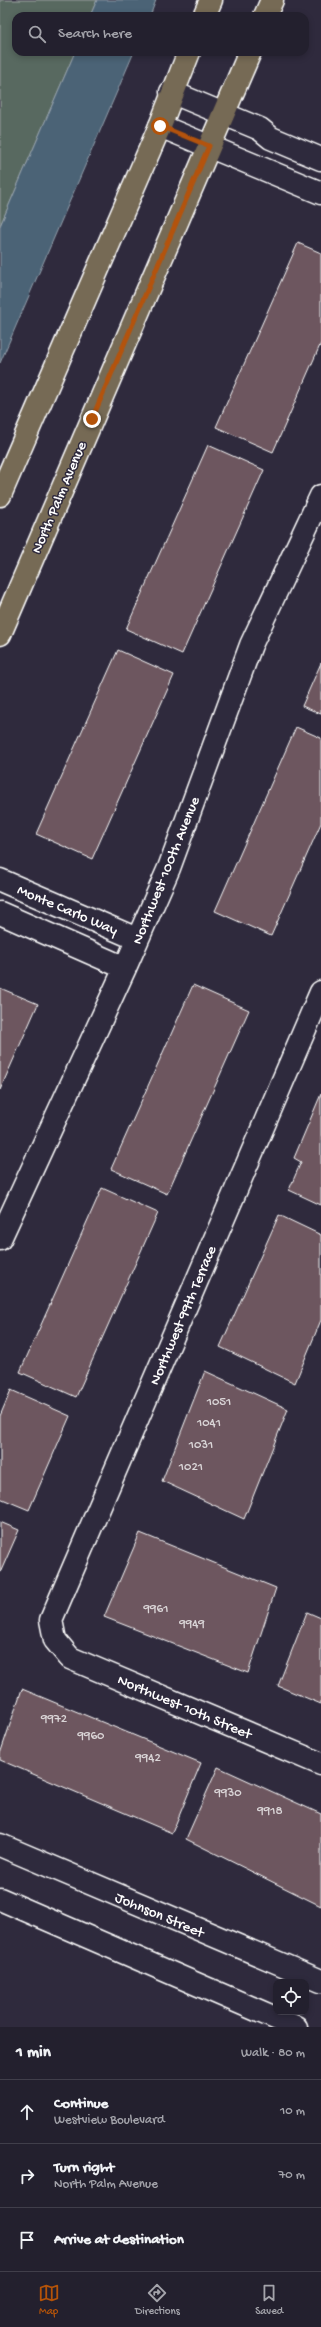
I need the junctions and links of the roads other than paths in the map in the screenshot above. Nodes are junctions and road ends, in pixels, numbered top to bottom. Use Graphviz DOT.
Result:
graph roads {
  1 [pos="211,0"];
  2 [pos="272,0"];
  3 [pos="206,12"];
  4 [pos="267,12"];
  5 [pos="187,56"];
  6 [pos="248,56"];
  7 [pos="171,92"];
  8 [pos="223,114"];
  9 [pos="160,126"];
  10 [pos="209,146"];
  11 [pos="321,159"];
  12 [pos="321,193"];
  13 [pos="0,495"];
  14 [pos="321,496"];
  15 [pos="0,634"];
  16 [pos="0,880"];
  17 [pos="0,913"];
  18 [pos="137,939"];
  19 [pos="125,968"];
  20 [pos="321,992"];
  21 [pos="0,1239"];
  22 [pos="55,1640"];
  23 [pos="321,1764"];
  24 [pos="0,1845"];
  25 [pos="0,1900"];
  26 [pos="321,1981"];
  27 [pos="296,2027"];
  1 -- 3 [label="main road"];
  2 -- 4 [label="main road"];
  5 -- 7 [label="main road"];
  6 -- 8 [label="main road, North Palm Avenue"];
  7 -- 8 [label="street"];
  7 -- 9 [label="main road"];
  8 -- 10 [label="main road, North Palm Avenue"];
  8 -- 11 [label="street"];
  9 -- 10 [label="street"];
  9 -- 13 [label="main road"];
  10 -- 12 [label="street"];
  10 -- 15 [label="main road, North Palm Avenue"];
  14 -- 18 [label="street, Northwest 100th Avenue"];
  16 -- 18 [label="street, Monte Carlo Way"];
  17 -- 19 [label="street, Monte Carlo Way"];
  18 -- 19 [label="street, Northwest 100th Avenue"];
  19 -- 21 [label="street, Northwest 100th Avenue"];
  20 -- 22 [label="street, Northwest 99th Terrace"];
  22 -- 23 [label="street, Northwest 10th Street"];
  24 -- 26 [label="street, Johnson Street"];
  25 -- 27 [label="street"];
}
